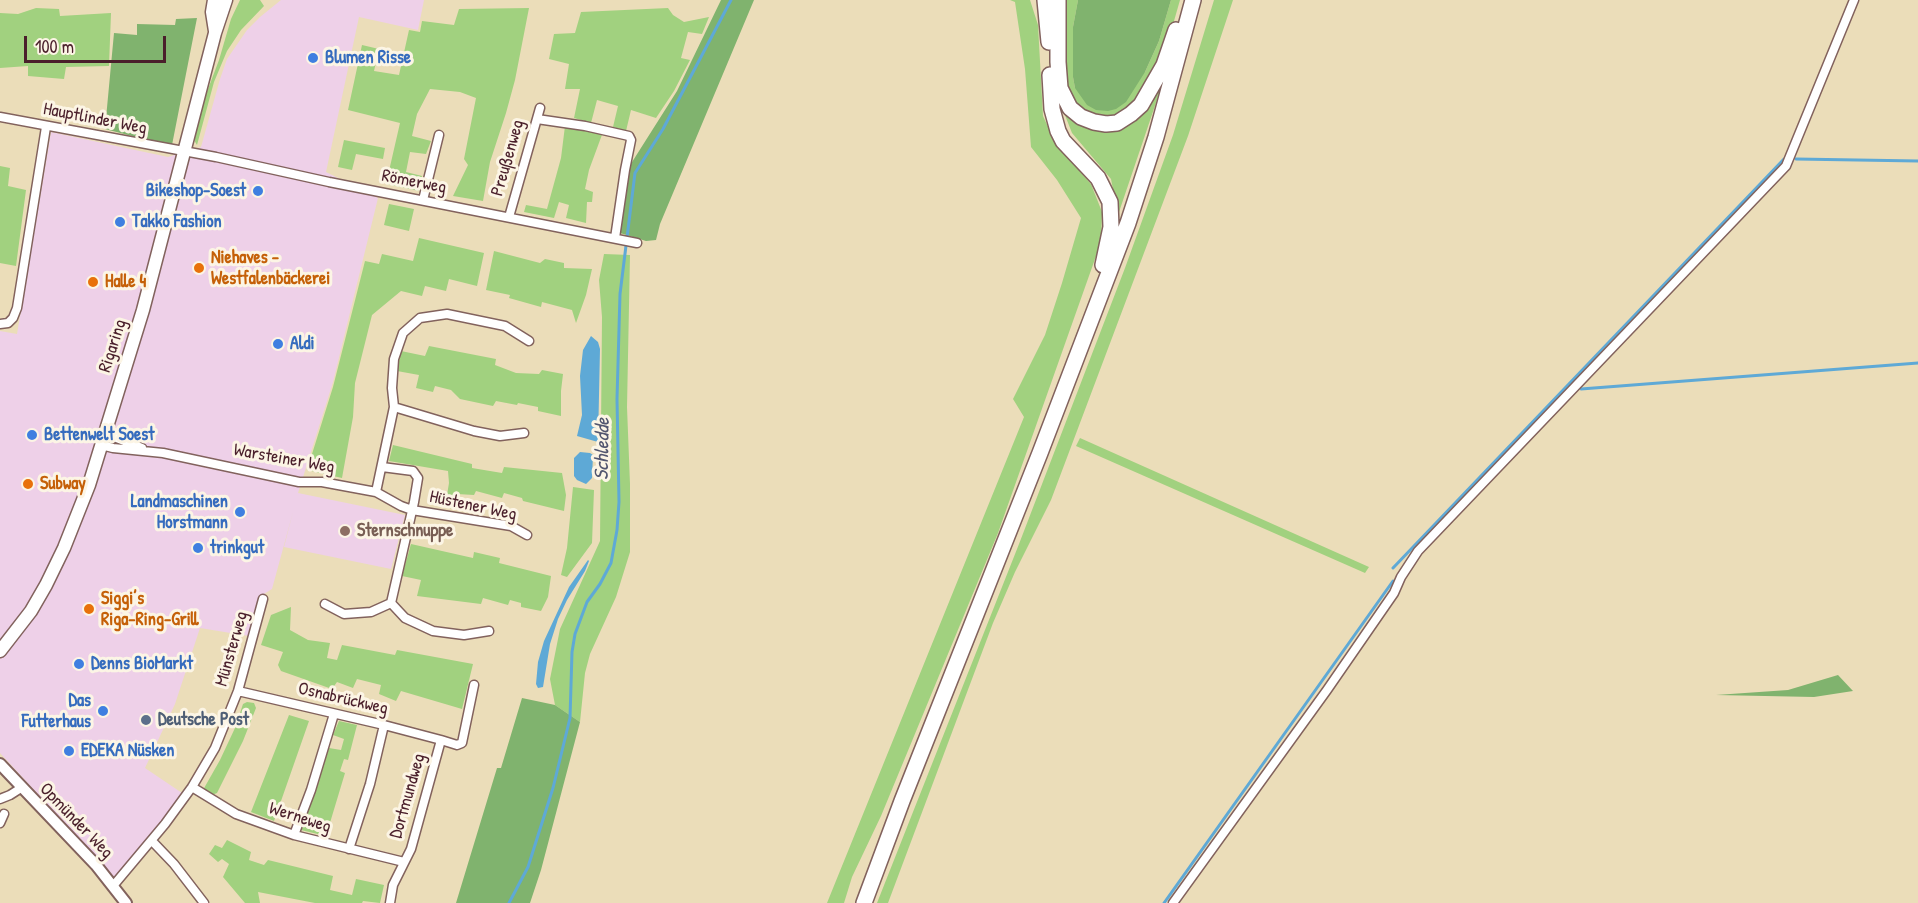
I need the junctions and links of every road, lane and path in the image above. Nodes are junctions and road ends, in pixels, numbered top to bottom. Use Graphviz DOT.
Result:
graph roads {
  1 [pos="214,0"];
  2 [pos="226,0"];
  3 [pos="235,0"];
  4 [pos="1045,0"];
  5 [pos="1058,0"];
  6 [pos="1854,0"];
  7 [pos="1193,1"];
  8 [pos="223,14"];
  9 [pos="215,33"];
  10 [pos="540,108"];
  11 [pos="0,117"];
  12 [pos="537,119"];
  13 [pos="46,127"];
  14 [pos="439,135"];
  15 [pos="185,152"];
  16 [pos="423,200"];
  17 [pos="509,217"];
  18 [pos="615,238"];
  19 [pos="637,243"];
  20 [pos="1105,282"];
  21 [pos="0,324"];
  22 [pos="529,341"];
  23 [pos="394,407"];
  24 [pos="524,433"];
  25 [pos="102,439"];
  26 [pos="382,467"];
  27 [pos="376,492"];
  28 [pos="412,510"];
  29 [pos="527,535"];
  30 [pos="263,599"];
  31 [pos="391,603"];
  32 [pos="325,604"];
  33 [pos="489,631"];
  34 [pos="0,651"];
  35 [pos="474,685"];
  36 [pos="238,691"];
  37 [pos="334,714"];
  38 [pos="384,725"];
  39 [pos="441,740"];
  40 [pos="0,764"];
  41 [pos="192,787"];
  42 [pos="21,788"];
  43 [pos="0,799"];
  44 [pos="4,814"];
  45 [pos="0,823"];
  46 [pos="294,835"];
  47 [pos="152,841"];
  48 [pos="349,849"];
  49 [pos="404,862"];
  50 [pos="113,886"];
  51 [pos="126,903"];
  52 [pos="204,903"];
  53 [pos="390,903"];
  54 [pos="864,903"];
  55 [pos="1173,903"];
  1 -- 9 [label="main road, Rigaring"];
  2 -- 8 [label="main road, Rigaring"];
  3 -- 8 [label="main road"];
  4 -- 20 [label="highway"];
  5 -- 7 [label="highway"];
  6 -- 55 [label="street"];
  7 -- 20 [label="highway"];
  8 -- 9 [label="main road, Rigaring"];
  9 -- 15 [label="main road, Rigaring"];
  10 -- 12 [label="street, Preußenweg"];
  11 -- 13 [label="street, Hauptlinder Weg"];
  12 -- 17 [label="street, Preußenweg"];
  12 -- 18 [label="street"];
  13 -- 15 [label="street, Hauptlinder Weg"];
  13 -- 21 [label="street"];
  14 -- 16 [label="street"];
  15 -- 16 [label="street, Römerweg"];
  15 -- 25 [label="main road, Rigaring"];
  16 -- 17 [label="street, Römerweg"];
  17 -- 18 [label="street, Römerweg"];
  18 -- 19 [label="street, Römerweg"];
  20 -- 54 [label="highway"];
  22 -- 23 [label="street"];
  23 -- 24 [label="street"];
  23 -- 26 [label="street"];
  25 -- 27 [label="street, Warsteiner Weg"];
  25 -- 34 [label="main road, Rigaring"];
  26 -- 27 [label="street"];
  26 -- 28 [label="street"];
  27 -- 28 [label="street, Warsteiner Weg"];
  28 -- 29 [label="street, Hüstener Weg"];
  28 -- 31 [label="street"];
  30 -- 36 [label="street, Münsterweg"];
  31 -- 32 [label="street"];
  31 -- 33 [label="street"];
  35 -- 39 [label="street, Dortmundweg"];
  36 -- 37 [label="street, Osnabrückweg"];
  36 -- 41 [label="street, Münsterweg"];
  37 -- 38 [label="street, Osnabrückweg"];
  37 -- 46 [label="street"];
  38 -- 39 [label="street, Osnabrückweg"];
  38 -- 48 [label="street"];
  39 -- 49 [label="street, Dortmundweg"];
  40 -- 42 [label="main road, Opmünder Weg"];
  41 -- 46 [label="street, Werneweg"];
  41 -- 47 [label="street, Münsterweg"];
  42 -- 43 [label="street"];
  42 -- 50 [label="main road, Opmünder Weg"];
  44 -- 45 [label="street"];
  46 -- 48 [label="street, Werneweg"];
  47 -- 50 [label="street, Münsterweg"];
  47 -- 52 [label="street"];
  48 -- 49 [label="street, Werneweg"];
  49 -- 53 [label="street, Dortmundweg"];
  50 -- 51 [label="main road, Opmünder Weg"];
}
